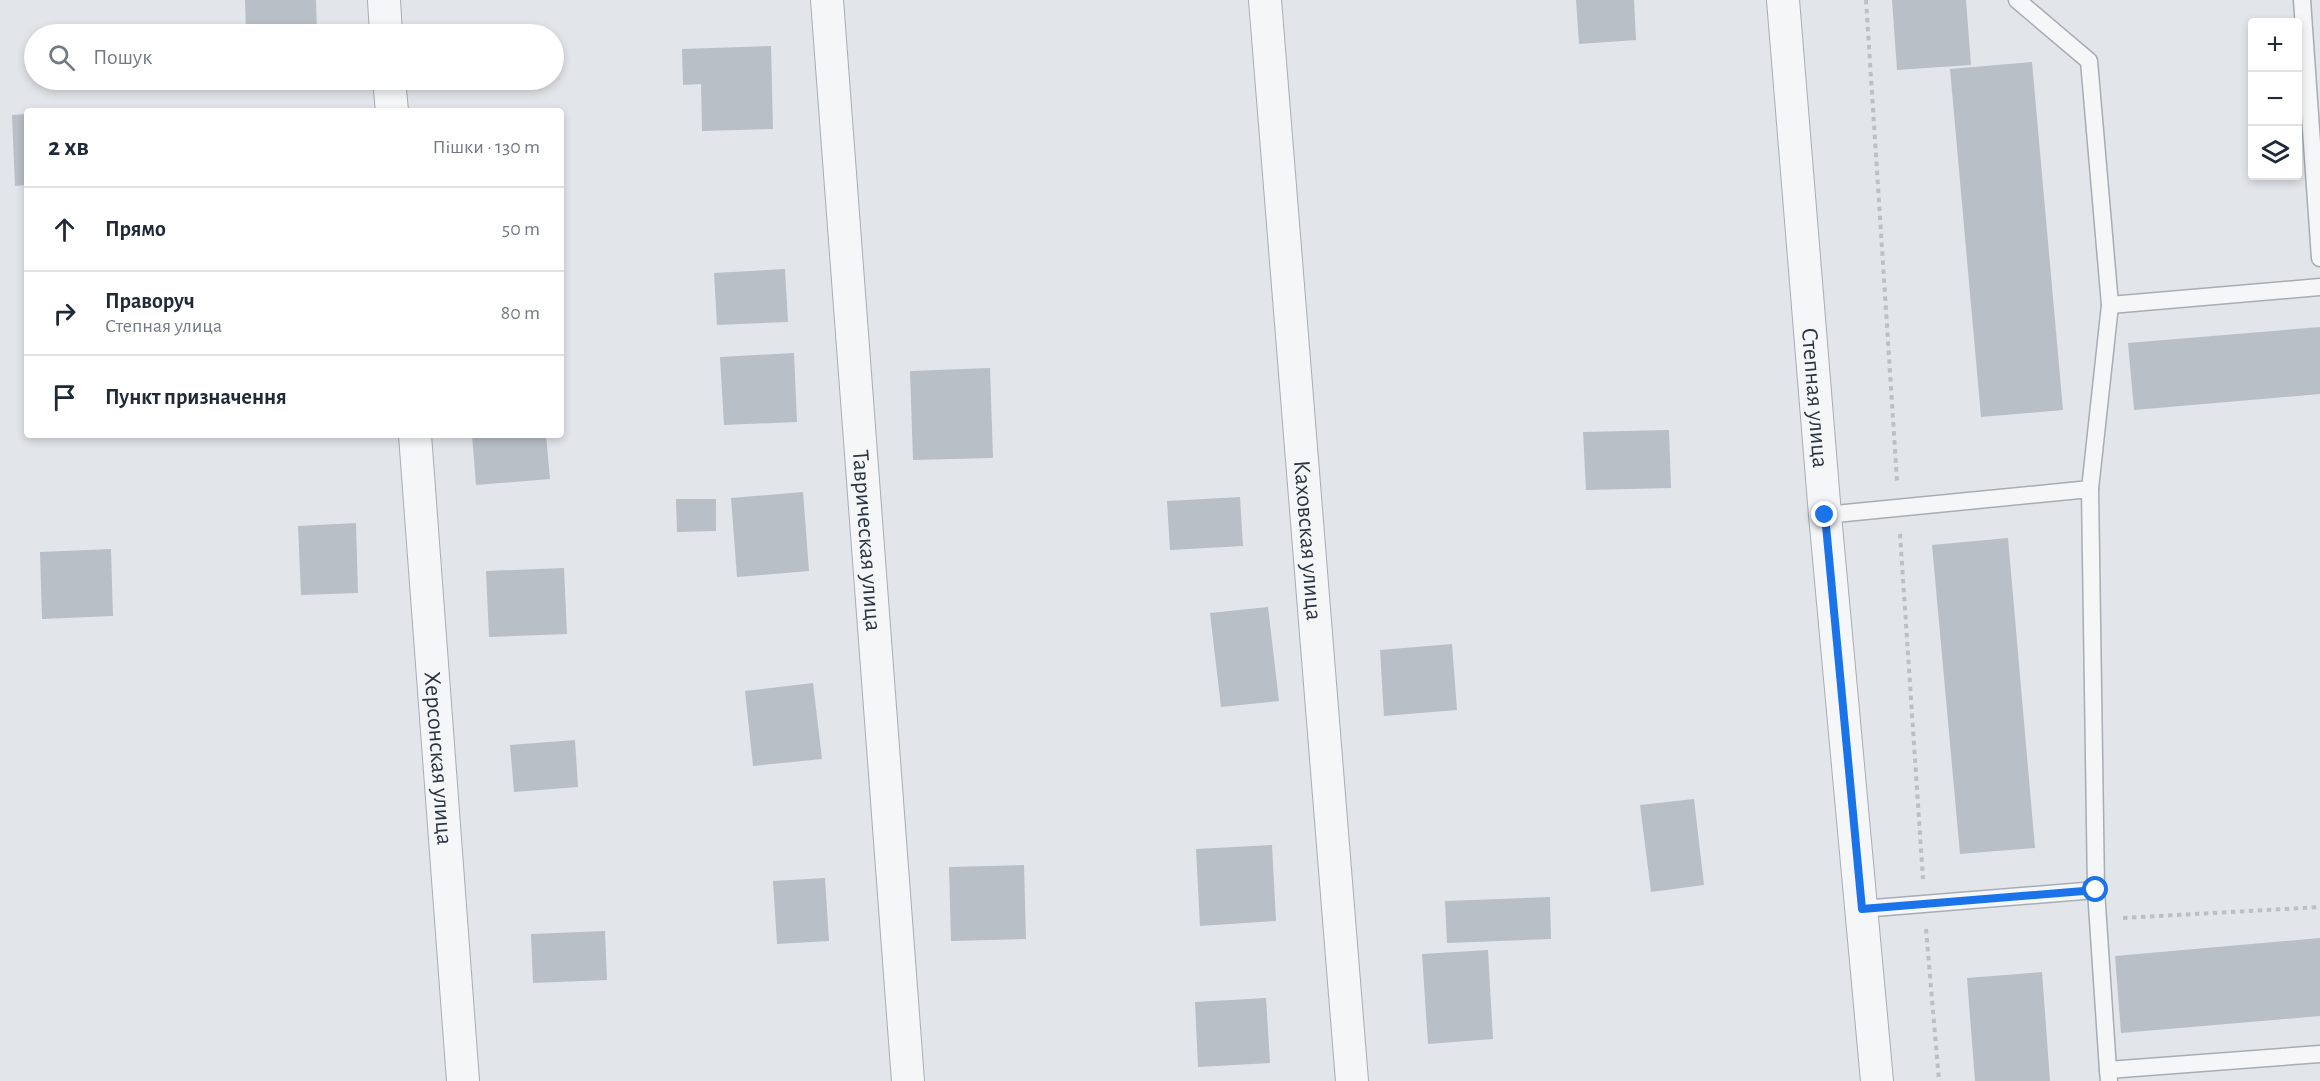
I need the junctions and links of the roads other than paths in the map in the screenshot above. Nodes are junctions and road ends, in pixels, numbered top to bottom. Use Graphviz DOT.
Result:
graph roads {
  1 [pos="384,0"];
  2 [pos="827,0"];
  3 [pos="1265,0"];
  4 [pos="1783,0"];
  5 [pos="2017,0"];
  6 [pos="2302,0"];
  7 [pos="385,24"];
  8 [pos="390,90"];
  9 [pos="392,108"];
  10 [pos="2320,258"];
  11 [pos="2320,287"];
  12 [pos="2110,305"];
  13 [pos="415,438"];
  14 [pos="2090,489"];
  15 [pos="1825,515"];
  16 [pos="2096,890"];
  17 [pos="1862,909"];
  18 [pos="2320,1054"];
  19 [pos="2108,1076"];
  20 [pos="463,1081"];
  21 [pos="908,1081"];
  22 [pos="1352,1081"];
  23 [pos="1877,1081"];
  1 -- 7 [label="street"];
  2 -- 21 [label="street, Таврическая улица"];
  3 -- 22 [label="street, Каховская улица"];
  4 -- 15 [label="street, Степная улица"];
  5 -- 12 [label="lane"];
  6 -- 10 [label="lane"];
  8 -- 9 [label="street"];
  11 -- 12 [label="lane"];
  12 -- 14 [label="lane"];
  13 -- 20 [label="street, Херсонская улица"];
  14 -- 15 [label="lane"];
  14 -- 16 [label="lane"];
  15 -- 17 [label="street, Степная улица"];
  16 -- 17 [label="lane"];
  16 -- 19 [label="lane"];
  17 -- 23 [label="street, Степная улица"];
  18 -- 19 [label="lane"];
}
